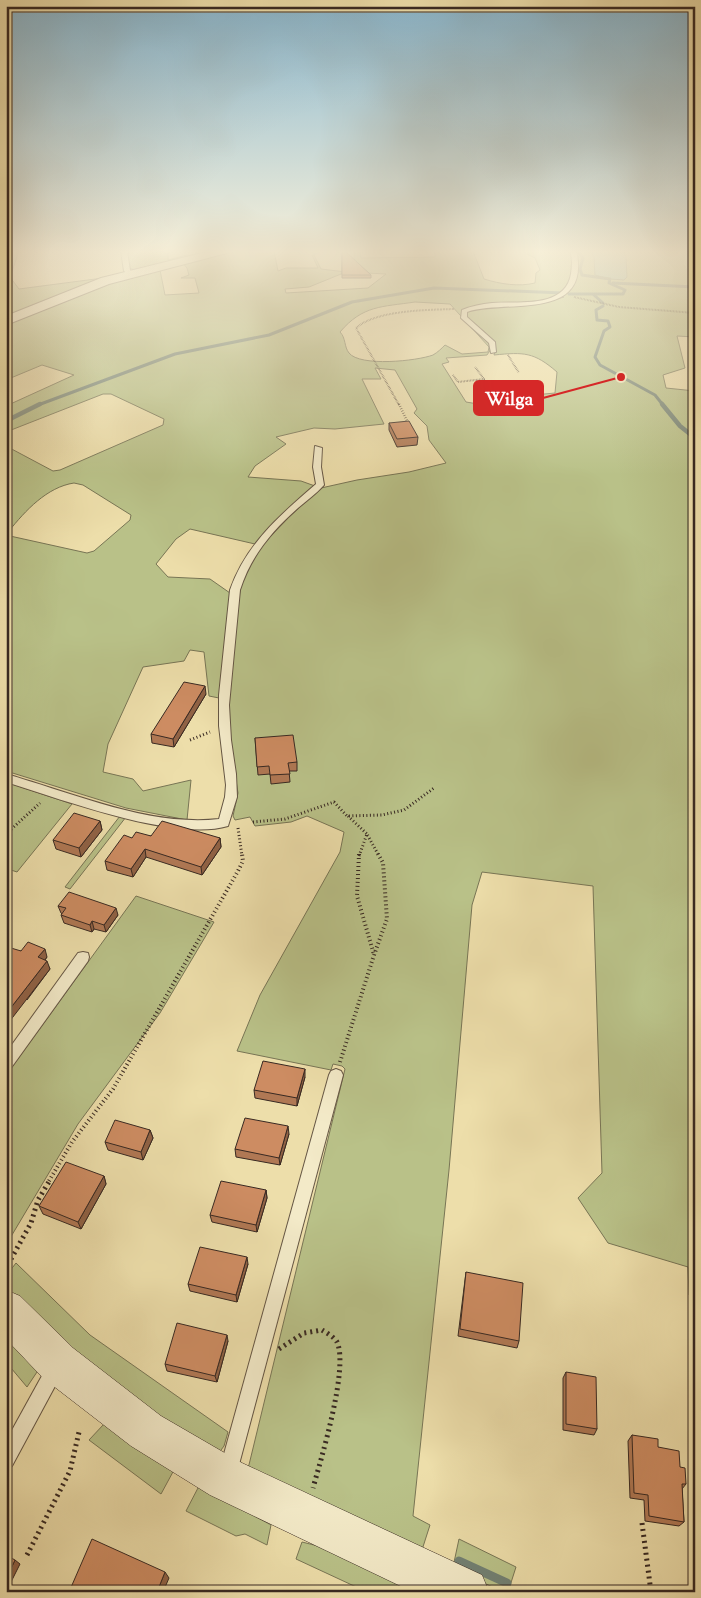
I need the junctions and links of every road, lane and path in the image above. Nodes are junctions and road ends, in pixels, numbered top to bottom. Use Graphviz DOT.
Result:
graph roads {
  1 [pos="358,326"];
  2 [pos="473,326"];
  3 [pos="493,352"];
  4 [pos="508,356"];
  5 [pos="475,367"];
  6 [pos="519,373"];
  7 [pos="453,375"];
  8 [pos="478,380"];
  9 [pos="476,391"];
  10 [pos="408,423"];
  11 [pos="318,448"];
  12 [pos="218,730"];
  13 [pos="190,740"];
  14 [pos="6,778"];
  15 [pos="434,788"];
  16 [pos="53,791"];
  17 [pos="347,816"];
  18 [pos="253,822"];
  19 [pos="237,824"];
  20 [pos="6,834"];
  21 [pos="367,834"];
  22 [pos="374,955"];
  23 [pos="84,957"];
  24 [pos="6,1064"];
  25 [pos="336,1075"];
  26 [pos="11,1259"];
  27 [pos="6,1310"];
  28 [pos="260,1361"];
  29 [pos="58,1363"];
  30 [pos="78,1432"];
  31 [pos="6,1460"];
  32 [pos="226,1479"];
  33 [pos="307,1515"];
  34 [pos="642,1523"];
  35 [pos="27,1555"];
  36 [pos="465,1592"];
  37 [pos="651,1592"];
  1 -- 10 [label="path"];
  2 -- 3 [label="lane"];
  4 -- 6 [label="path"];
  5 -- 8 [label="path"];
  7 -- 8 [label="path"];
  8 -- 9 [label="path"];
  11 -- 16 [label="lane"];
  12 -- 13 [label="path"];
  14 -- 16 [label="lane"];
  15 -- 17 [label="path"];
  16 -- 20 [label="path"];
  17 -- 18 [label="path"];
  17 -- 21 [label="path"];
  19 -- 26 [label="path"];
  21 -- 22 [label="path"];
  21 -- 22 [label="path"];
  22 -- 25 [label="path"];
  23 -- 24 [label="lane"];
  25 -- 28 [label="lane"];
  27 -- 29 [label="street"];
  28 -- 32 [label="lane"];
  28 -- 33 [label="path"];
  29 -- 31 [label="lane"];
  29 -- 32 [label="street"];
  30 -- 35 [label="path"];
  32 -- 33 [label="street"];
  33 -- 36 [label="street"];
  34 -- 37 [label="path"];
}
